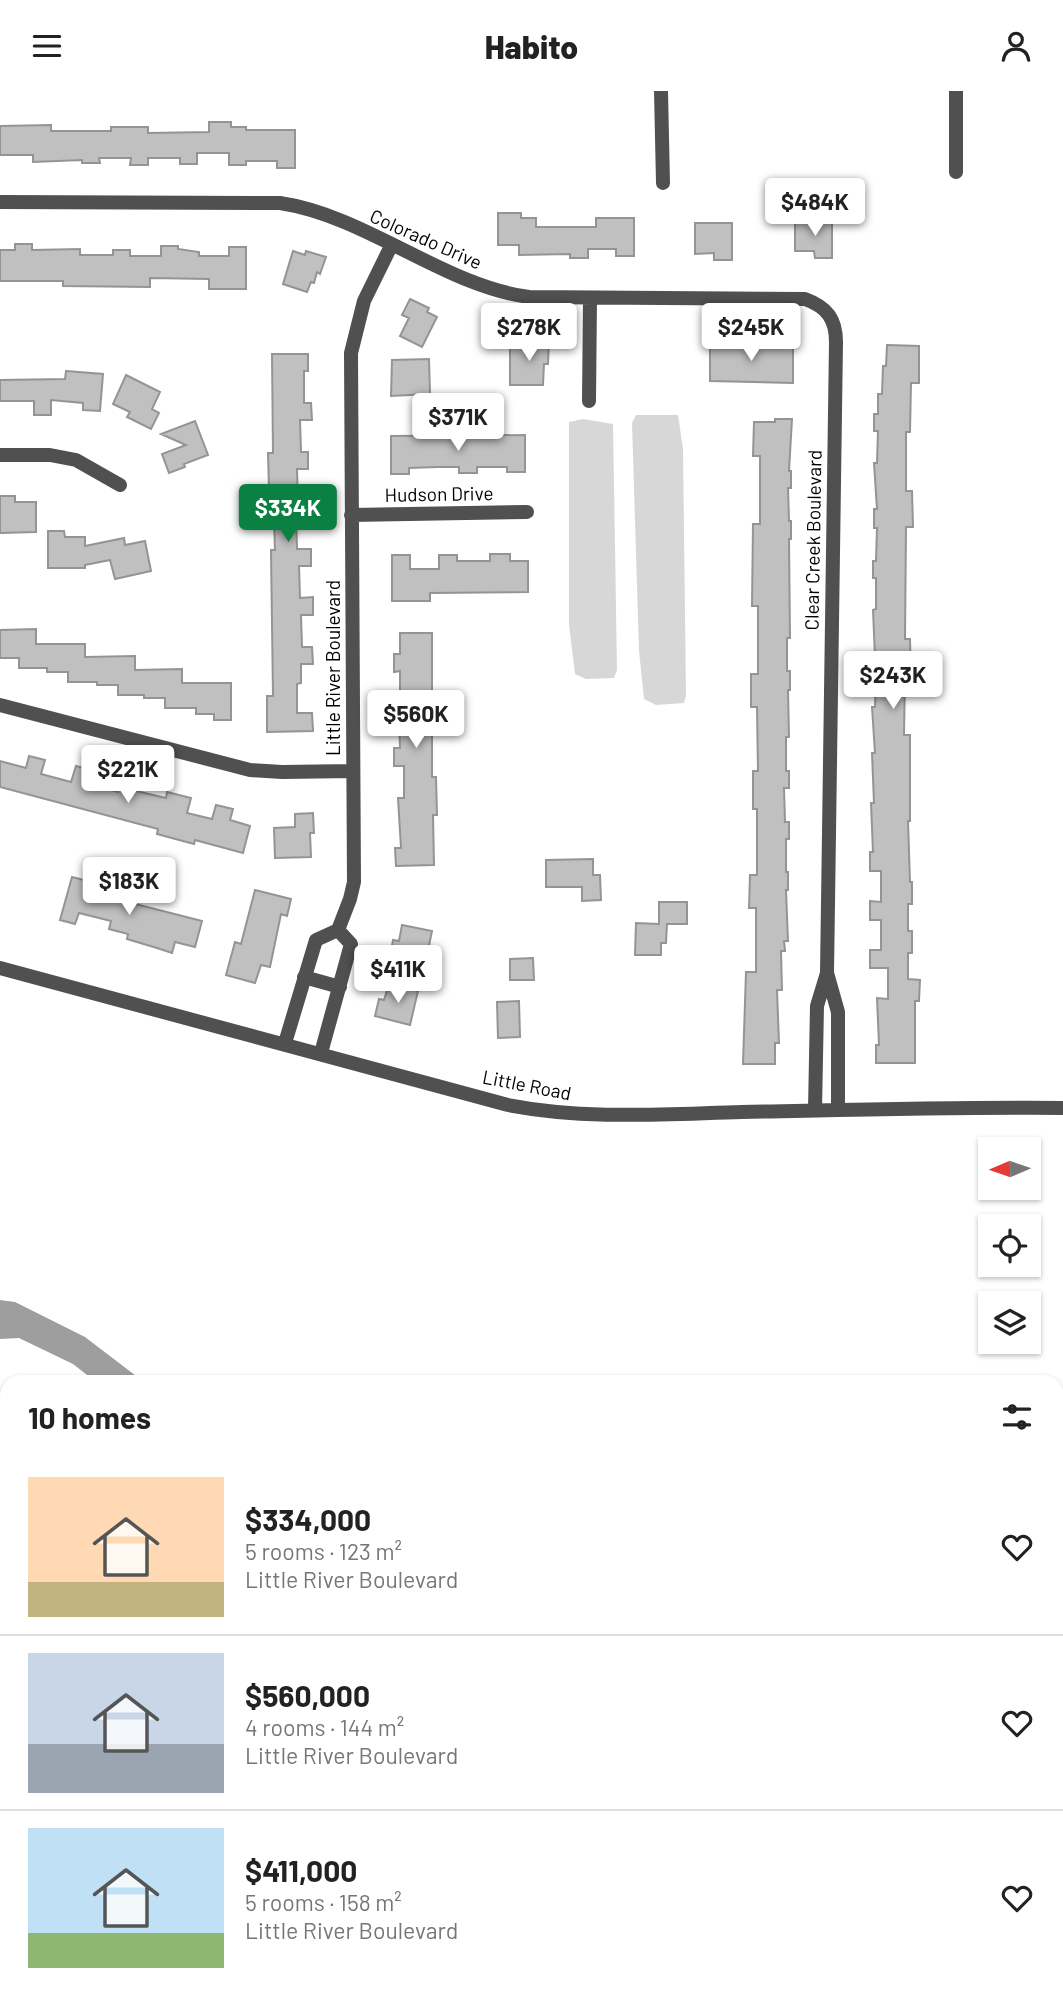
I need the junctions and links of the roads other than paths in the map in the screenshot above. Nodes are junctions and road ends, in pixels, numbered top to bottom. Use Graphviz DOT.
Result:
graph roads {
  1 [pos="661,91"];
  2 [pos="956,91"];
  3 [pos="956,172"];
  4 [pos="663,183"];
  5 [pos="0,202"];
  6 [pos="392,244"];
  7 [pos="590,298"];
  8 [pos="832,317"];
  9 [pos="589,401"];
  10 [pos="0,455"];
  11 [pos="120,485"];
  12 [pos="527,512"];
  13 [pos="351,515"];
  14 [pos="0,705"];
  15 [pos="353,771"];
  16 [pos="338,930"];
  17 [pos="0,968"];
  18 [pos="827,973"];
  19 [pos="304,977"];
  20 [pos="340,987"];
  21 [pos="285,1043"];
  22 [pos="817,1049"];
  23 [pos="838,1049"];
  24 [pos="321,1053"];
  25 [pos="1063,1108"];
  26 [pos="815,1110"];
  27 [pos="838,1110"];
  1 -- 4 [label="street"];
  2 -- 3 [label="street"];
  5 -- 6 [label="street, Colorado Drive"];
  6 -- 7 [label="street, Colorado Drive"];
  6 -- 13 [label="street, Little River Boulevard"];
  7 -- 8 [label="street, Colorado Drive"];
  7 -- 9 [label="street"];
  8 -- 18 [label="street, Clear Creek Boulevard"];
  10 -- 11 [label="street"];
  12 -- 13 [label="street, Hudson Drive"];
  13 -- 15 [label="street, Little River Boulevard"];
  14 -- 15 [label="street"];
  15 -- 16 [label="street, Little River Boulevard"];
  16 -- 19 [label="street"];
  16 -- 20 [label="street"];
  17 -- 21 [label="street, Little Road"];
  18 -- 22 [label="street, Clear Creek Boulevard"];
  18 -- 23 [label="street, Clear Creek Boulevard"];
  19 -- 20 [label="street"];
  19 -- 21 [label="street"];
  20 -- 24 [label="street"];
  21 -- 24 [label="street, Little Road"];
  22 -- 23 [label="street"];
  22 -- 26 [label="street, Clear Creek Boulevard"];
  23 -- 27 [label="street, Clear Creek Boulevard"];
  24 -- 26 [label="street, Little Road"];
  25 -- 27 [label="street, Little Road"];
  26 -- 27 [label="street, Little Road"];
}
